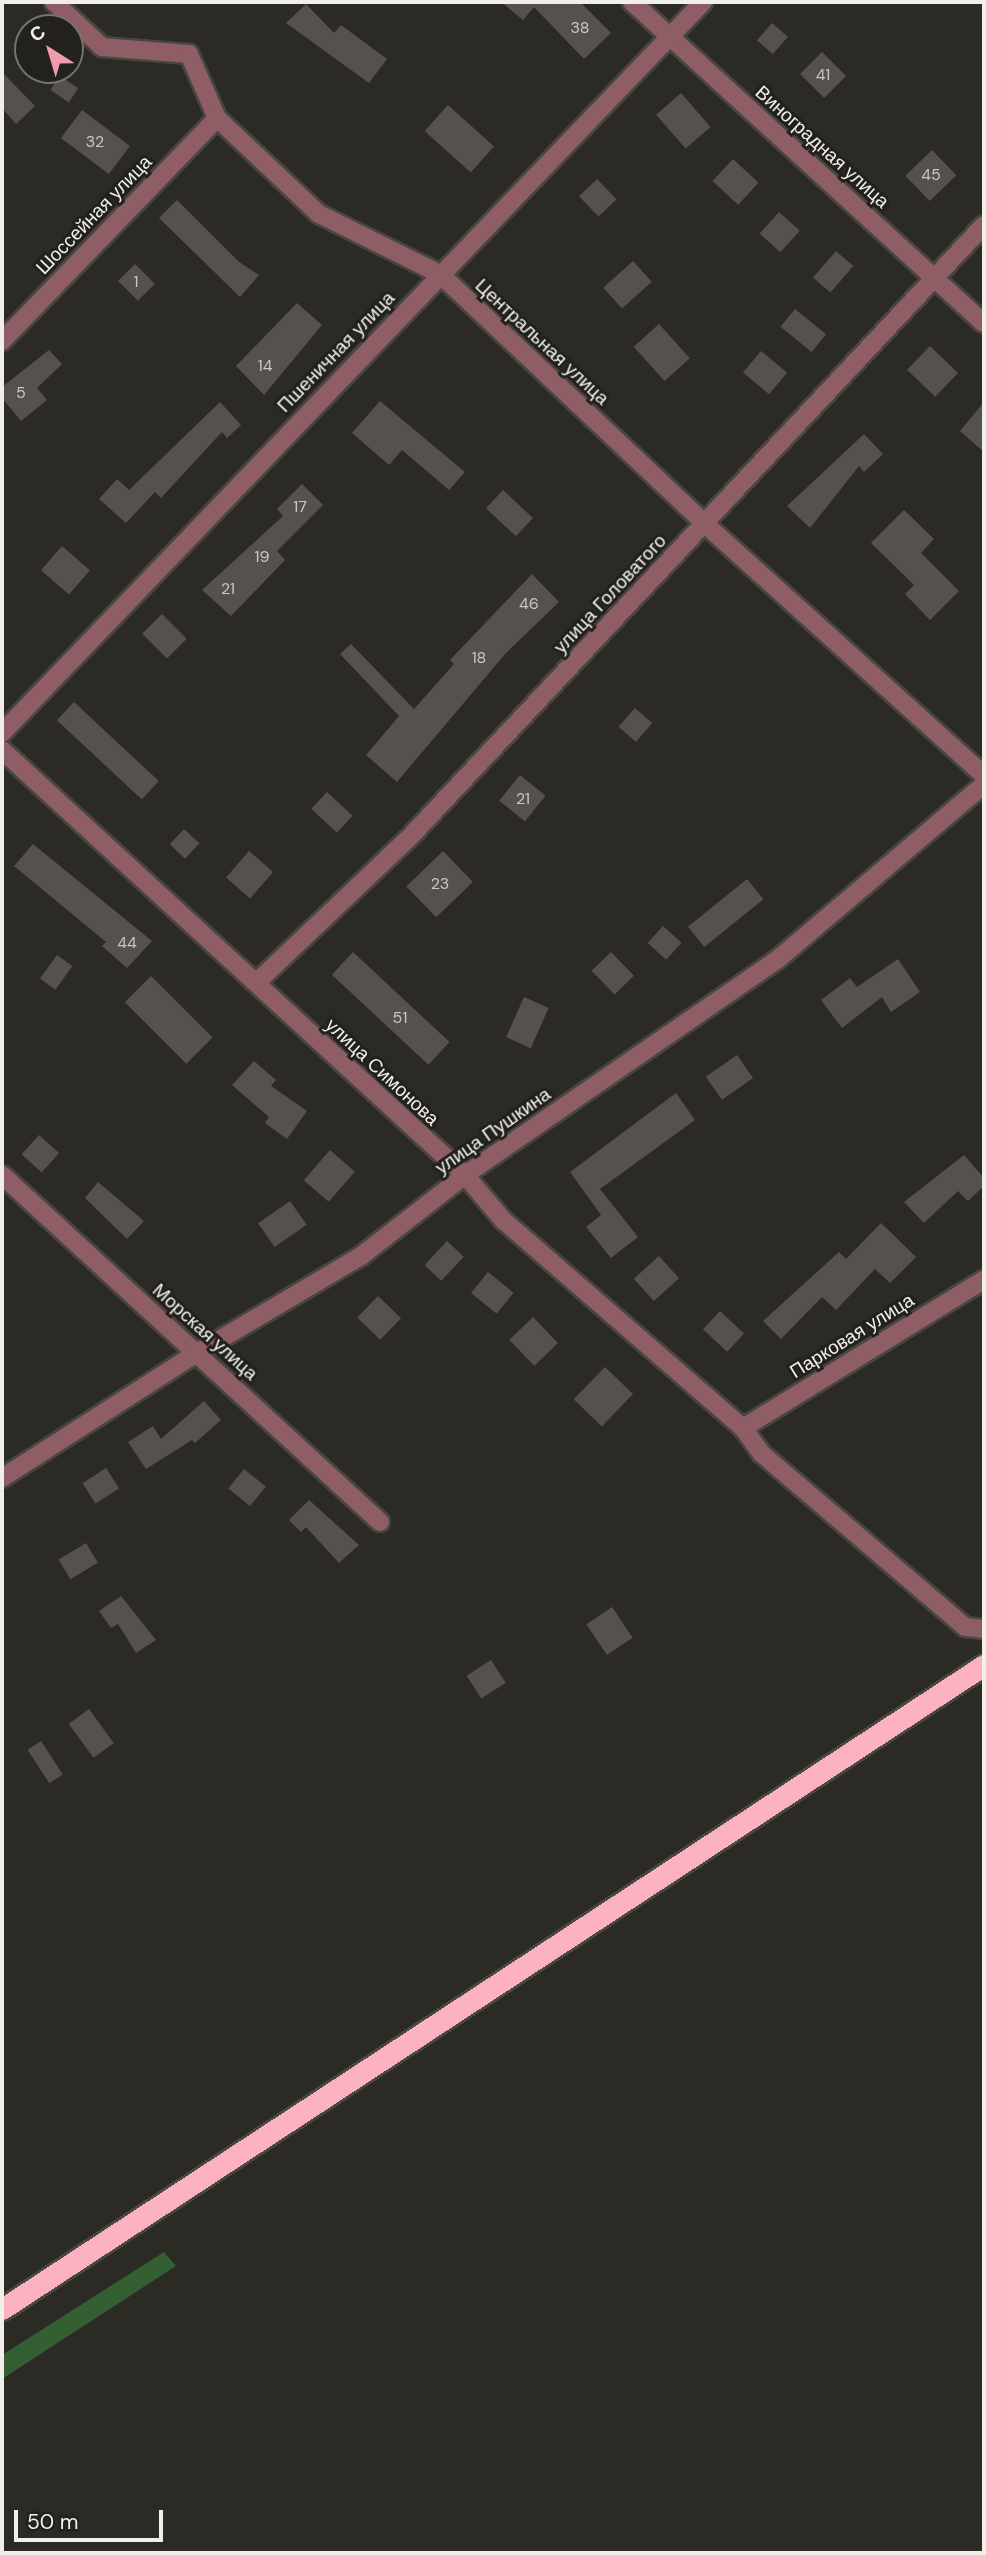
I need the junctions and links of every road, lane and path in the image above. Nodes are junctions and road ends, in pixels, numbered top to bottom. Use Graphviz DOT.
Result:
graph roads {
  1 [pos="54,2"];
  2 [pos="632,2"];
  3 [pos="704,2"];
  4 [pos="670,36"];
  5 [pos="217,118"];
  6 [pos="984,225"];
  7 [pos="440,274"];
  8 [pos="934,277"];
  9 [pos="984,323"];
  10 [pos="2,341"];
  11 [pos="705,524"];
  12 [pos="2,733"];
  13 [pos="2,750"];
  14 [pos="984,775"];
  15 [pos="984,784"];
  16 [pos="257,982"];
  17 [pos="2,1175"];
  18 [pos="465,1175"];
  19 [pos="984,1280"];
  20 [pos="197,1353"];
  21 [pos="743,1428"];
  22 [pos="2,1478"];
  23 [pos="380,1521"];
  24 [pos="984,1629"];
  25 [pos="984,1665"];
  26 [pos="2,2309"];
  1 -- 5 [label="street, Центральная улица"];
  2 -- 4 [label="street, Виноградная улица"];
  3 -- 4 [label="street, Пшеничная улица"];
  4 -- 7 [label="street, Пшеничная улица"];
  4 -- 8 [label="street, Виноградная улица"];
  5 -- 7 [label="street, Центральная улица"];
  5 -- 10 [label="street, Шоссейная улица"];
  6 -- 8 [label="street, улица Головатого"];
  7 -- 11 [label="street, Центральная улица"];
  7 -- 12 [label="street, Пшеничная улица"];
  8 -- 9 [label="street, Виноградная улица"];
  8 -- 11 [label="street, улица Головатого"];
  11 -- 14 [label="street, Центральная улица"];
  11 -- 16 [label="street, улица Головатого"];
  13 -- 16 [label="street, улица Симонова"];
  15 -- 18 [label="street, улица Пушкина"];
  16 -- 18 [label="street, улица Симонова"];
  17 -- 20 [label="street, Морская улица"];
  18 -- 20 [label="street, улица Пушкина"];
  18 -- 21 [label="street, улица Симонова"];
  19 -- 21 [label="street, Парковая улица"];
  20 -- 22 [label="street, улица Пушкина"];
  20 -- 23 [label="street, Морская улица"];
  21 -- 24 [label="street, улица Симонова"];
  25 -- 26 [label="highway"];
}
